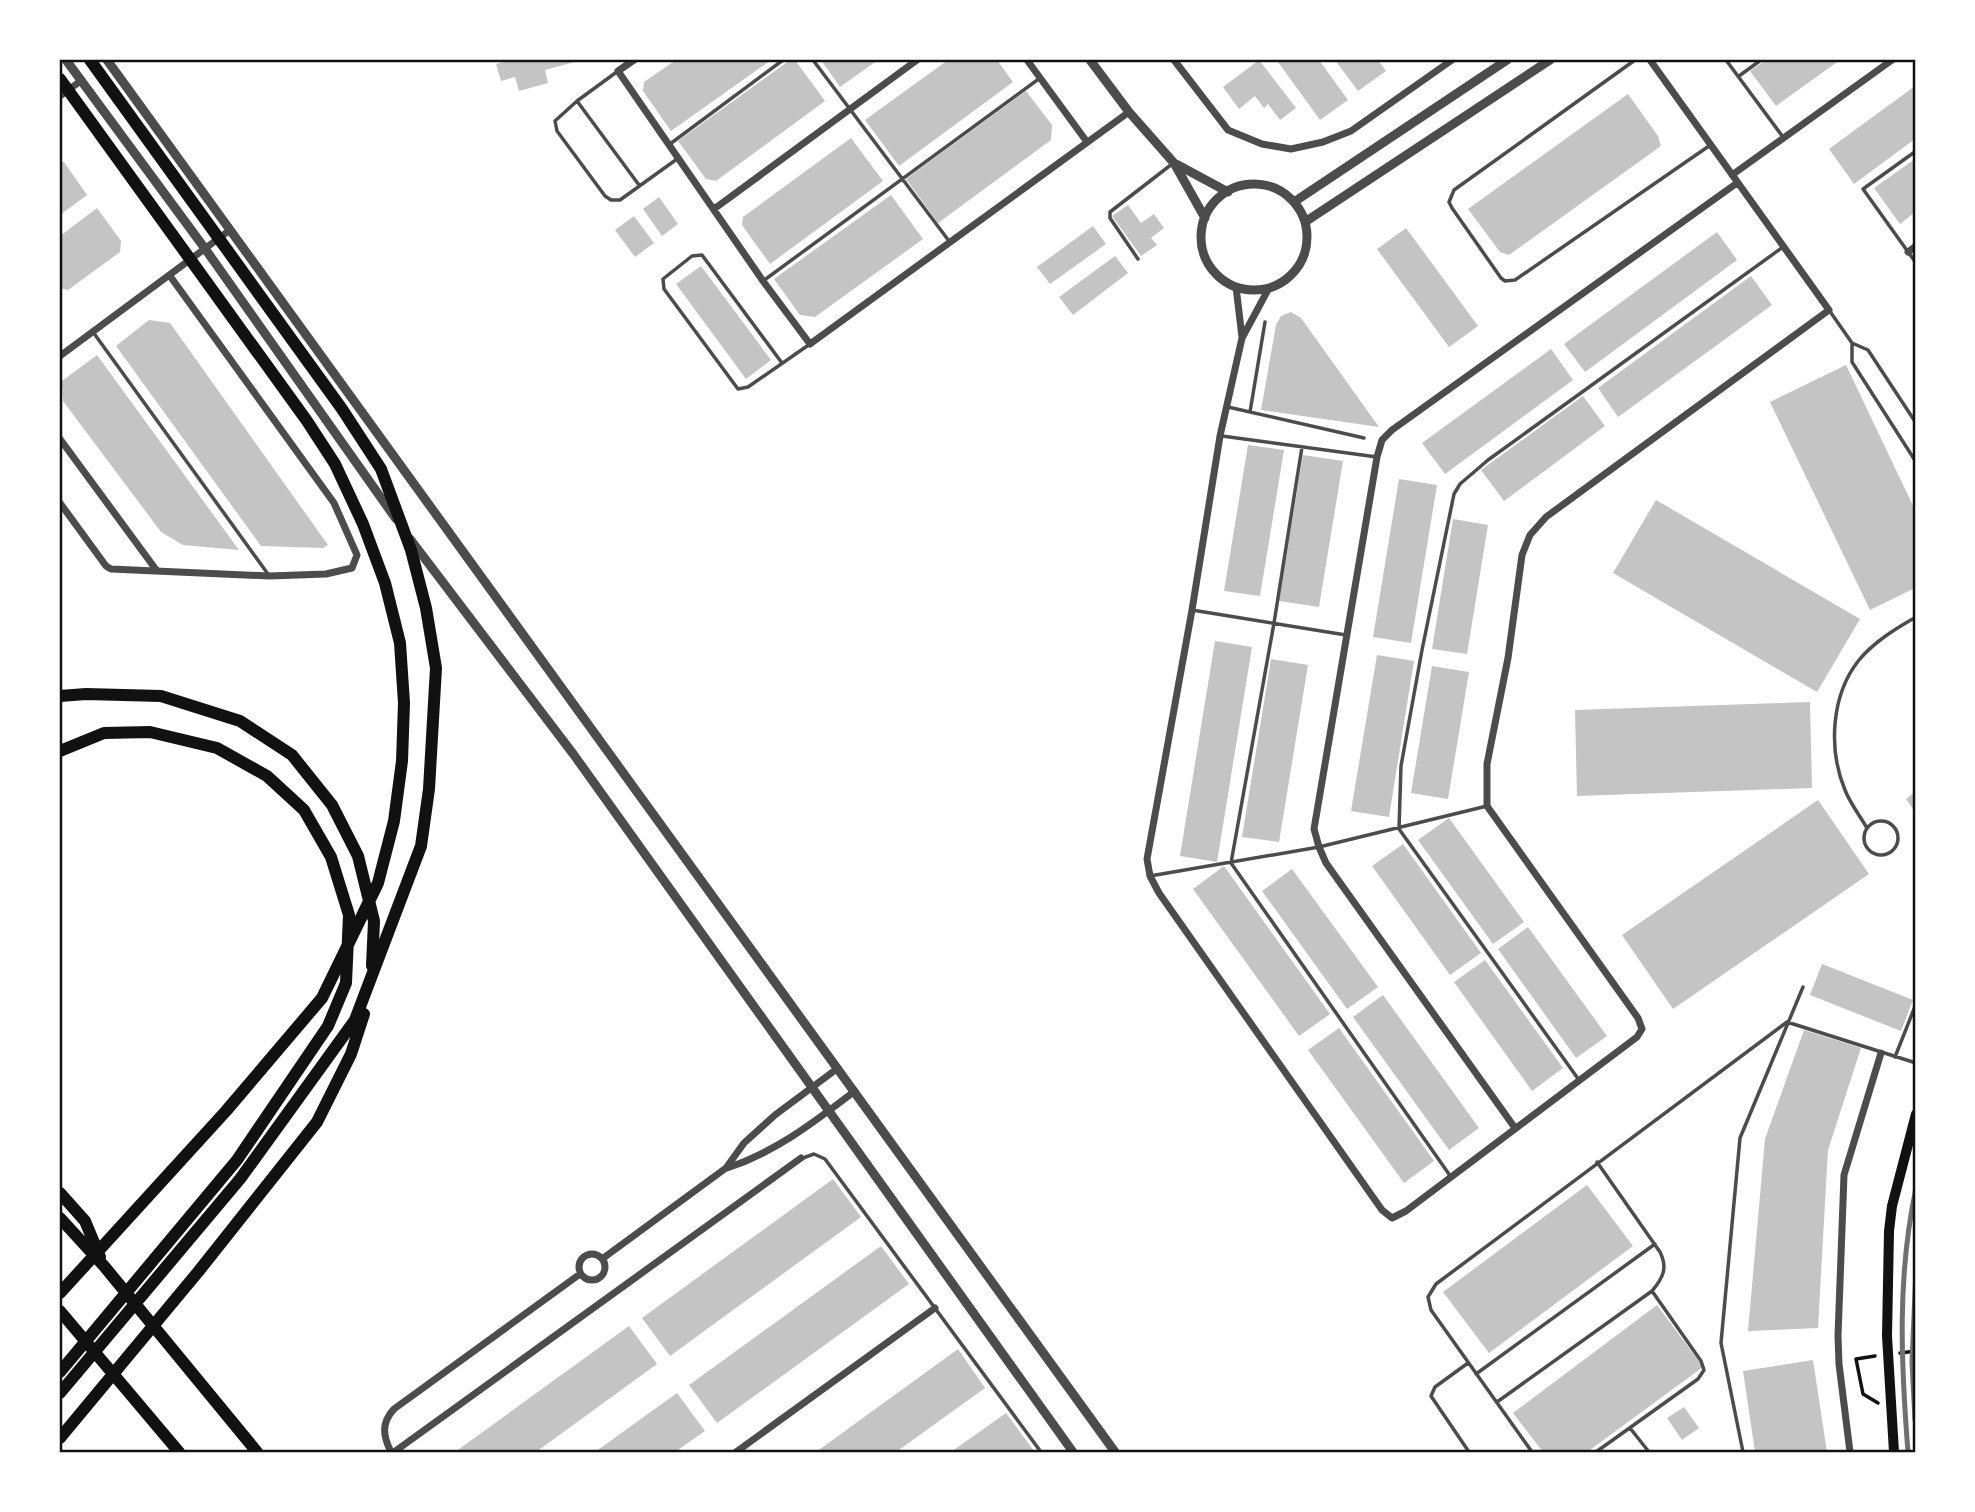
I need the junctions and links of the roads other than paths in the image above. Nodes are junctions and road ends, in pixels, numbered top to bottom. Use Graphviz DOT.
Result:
graph roads {
  1 [pos="66,60"];
  2 [pos="90,60"];
  3 [pos="107,60"];
  4 [pos="634,60"];
  5 [pos="783,60"];
  6 [pos="813,60"];
  7 [pos="917,60"];
  8 [pos="1027,60"];
  9 [pos="1090,60"];
  10 [pos="1174,60"];
  11 [pos="1452,60"];
  12 [pos="1507,60"];
  13 [pos="1550,60"];
  14 [pos="1635,60"];
  15 [pos="1650,60"];
  16 [pos="1726,60"];
  17 [pos="1761,60"];
  18 [pos="1892,60"];
  19 [pos="618,71"];
  20 [pos="1739,76"];
  21 [pos="1040,78"];
  22 [pos="60,79"];
  23 [pos="82,80"];
  24 [pos="60,96"];
  25 [pos="577,101"];
  26 [pos="850,109"];
  27 [pos="1129,112"];
  28 [pos="1783,137"];
  29 [pos="1087,142"];
  30 [pos="1711,144"];
  31 [pos="669,145"];
  32 [pos="1916,151"];
  33 [pos="678,158"];
  34 [pos="1174,163"];
  35 [pos="1732,175"];
  36 [pos="902,179"];
  37 [pos="1737,183"];
  38 [pos="640,186"];
  39 [pos="1228,191"];
  40 [pos="1294,202"];
  41 [pos="714,209"];
  42 [pos="1205,218"];
  43 [pos="1305,222"];
  44 [pos="230,230"];
  45 [pos="949,241"];
  46 [pos="1784,246"];
  47 [pos="1916,246"];
  48 [pos="205,250"];
  49 [pos="1908,252"];
  50 [pos="1138,259"];
  51 [pos="1916,262"];
  52 [pos="170,276"];
  53 [pos="764,281"];
  54 [pos="1236,287"];
  55 [pos="1269,288"];
  56 [pos="1829,310"];
  57 [pos="1265,322"];
  58 [pos="93,332"];
  59 [pos="1242,338"];
  60 [pos="1852,343"];
  61 [pos="810,344"];
  62 [pos="60,356"];
  63 [pos="782,363"];
  64 [pos="1226,407"];
  65 [pos="1250,412"];
  66 [pos="1916,423"];
  67 [pos="1220,436"];
  68 [pos="1364,438"];
  69 [pos="60,439"];
  70 [pos="1302,447"];
  71 [pos="1377,457"];
  72 [pos="1916,462"];
  73 [pos="60,503"];
  74 [pos="157,571"];
  75 [pos="269,576"];
  76 [pos="1192,610"];
  77 [pos="1916,617"];
  78 [pos="1274,623"];
  79 [pos="1346,635"];
  80 [pos="60,696"];
  81 [pos="60,751"];
  82 [pos="1487,806"];
  83 [pos="1867,828"];
  84 [pos="1399,829"];
  85 [pos="1319,847"];
  86 [pos="1231,863"];
  87 [pos="1150,876"];
  88 [pos="1803,987"];
  89 [pos="1916,1004"];
  90 [pos="1787,1022"];
  91 [pos="1881,1053"];
  92 [pos="1895,1057"];
  93 [pos="1916,1063"];
  94 [pos="838,1068"];
  95 [pos="1579,1080"];
  96 [pos="812,1086"];
  97 [pos="855,1091"];
  98 [pos="829,1110"];
  99 [pos="1916,1114"];
  100 [pos="1516,1128"];
  101 [pos="801,1158"];
  102 [pos="1597,1162"];
  103 [pos="726,1168"];
  104 [pos="1451,1177"];
  105 [pos="60,1193"];
  106 [pos="60,1218"];
  107 [pos="1655,1244"];
  108 [pos="602,1259"];
  109 [pos="104,1266"];
  110 [pos="580,1274"];
  111 [pos="1651,1291"];
  112 [pos="60,1293"];
  113 [pos="935,1308"];
  114 [pos="60,1311"];
  115 [pos="1468,1363"];
  116 [pos="60,1372"];
  117 [pos="1476,1374"];
  118 [pos="60,1393"];
  119 [pos="1496,1403"];
  120 [pos="1630,1428"];
  121 [pos="60,1438"];
  122 [pos="179,1452"];
  123 [pos="257,1452"];
  124 [pos="393,1452"];
  125 [pos="736,1452"];
  126 [pos="1041,1452"];
  127 [pos="1073,1452"];
  128 [pos="1115,1452"];
  129 [pos="1469,1452"];
  130 [pos="1532,1452"];
  131 [pos="1596,1452"];
  132 [pos="1648,1452"];
  133 [pos="1743,1452"];
  134 [pos="1850,1452"];
  135 [pos="1894,1452"];
  1 -- 23 [label="street"];
  2 -- 118 [label="highway"];
  3 -- 44 [label="street"];
  4 -- 19 [label="street"];
  5 -- 31 [label="lane"];
  6 -- 26 [label="lane"];
  7 -- 26 [label="street"];
  8 -- 21 [label="street"];
  9 -- 27 [label="street"];
  10 -- 11 [label="street"];
  12 -- 40 [label="street"];
  13 -- 43 [label="street"];
  14 -- 30 [label="lane"];
  15 -- 30 [label="street"];
  16 -- 20 [label="lane"];
  17 -- 20 [label="lane"];
  18 -- 28 [label="street"];
  19 -- 25 [label="lane"];
  19 -- 31 [label="street"];
  20 -- 28 [label="lane"];
  21 -- 29 [label="street"];
  21 -- 36 [label="lane"];
  22 -- 112 [label="highway"];
  23 -- 24 [label="street"];
  23 -- 48 [label="street"];
  25 -- 38 [label="lane"];
  25 -- 38 [label="lane"];
  26 -- 36 [label="lane"];
  26 -- 41 [label="street"];
  27 -- 29 [label="street"];
  27 -- 34 [label="street"];
  28 -- 35 [label="street"];
  29 -- 45 [label="street"];
  30 -- 35 [label="street"];
  31 -- 33 [label="street"];
  32 -- 49 [label="lane"];
  33 -- 38 [label="lane"];
  33 -- 41 [label="street"];
  34 -- 39 [label="street"];
  34 -- 42 [label="street"];
  34 -- 50 [label="lane"];
  35 -- 37 [label="street"];
  36 -- 45 [label="lane"];
  36 -- 53 [label="lane"];
  37 -- 46 [label="street"];
  37 -- 71 [label="street"];
  39 -- 40 [label="street"];
  39 -- 42 [label="street"];
  40 -- 43 [label="street"];
  41 -- 53 [label="street"];
  42 -- 54 [label="street"];
  43 -- 55 [label="street"];
  44 -- 48 [label="street"];
  44 -- 94 [label="street"];
  45 -- 61 [label="street"];
  46 -- 56 [label="street"];
  46 -- 84 [label="lane"];
  47 -- 49 [label="street"];
  48 -- 52 [label="street"];
  48 -- 96 [label="street"];
  49 -- 51 [label="lane"];
  52 -- 58 [label="street"];
  52 -- 75 [label="street"];
  53 -- 61 [label="street"];
  54 -- 55 [label="street"];
  54 -- 59 [label="street"];
  55 -- 59 [label="street"];
  56 -- 60 [label="lane"];
  56 -- 82 [label="street"];
  57 -- 65 [label="lane"];
  58 -- 62 [label="street"];
  58 -- 75 [label="lane"];
  59 -- 64 [label="street"];
  60 -- 66 [label="lane"];
  60 -- 72 [label="lane"];
  61 -- 63 [label="lane"];
  63 -- 63 [label="lane"];
  64 -- 65 [label="lane"];
  64 -- 67 [label="street"];
  65 -- 68 [label="lane"];
  67 -- 70 [label="lane"];
  67 -- 76 [label="street"];
  69 -- 74 [label="street"];
  70 -- 71 [label="lane"];
  70 -- 78 [label="lane"];
  71 -- 79 [label="street"];
  73 -- 74 [label="street"];
  74 -- 75 [label="street"];
  76 -- 78 [label="lane"];
  76 -- 87 [label="street"];
  77 -- 83 [label="lane"];
  78 -- 79 [label="lane"];
  78 -- 86 [label="lane"];
  79 -- 85 [label="street"];
  80 -- 121 [label="highway"];
  81 -- 116 [label="highway"];
  82 -- 84 [label="lane"];
  82 -- 95 [label="street"];
  83 -- 83 [label="lane"];
  84 -- 85 [label="lane"];
  84 -- 95 [label="lane"];
  85 -- 86 [label="lane"];
  85 -- 100 [label="street"];
  86 -- 87 [label="lane"];
  86 -- 104 [label="lane"];
  87 -- 104 [label="street"];
  88 -- 90 [label="lane"];
  89 -- 92 [label="lane"];
  90 -- 91 [label="lane"];
  90 -- 102 [label="lane"];
  90 -- 133 [label="lane"];
  91 -- 92 [label="lane"];
  91 -- 134 [label="street"];
  92 -- 93 [label="lane"];
  94 -- 96 [label="street"];
  94 -- 97 [label="street"];
  95 -- 100 [label="street"];
  96 -- 98 [label="street"];
  96 -- 103 [label="street"];
  97 -- 98 [label="street"];
  97 -- 128 [label="street"];
  98 -- 103 [label="street"];
  98 -- 127 [label="street"];
  99 -- 135 [label="main road"];
  100 -- 104 [label="street"];
  101 -- 113 [label="lane"];
  101 -- 124 [label="street"];
  102 -- 107 [label="lane"];
  102 -- 115 [label="lane"];
  103 -- 108 [label="street"];
  105 -- 109 [label="highway"];
  106 -- 109 [label="highway"];
  107 -- 111 [label="lane"];
  107 -- 117 [label="lane"];
  108 -- 110 [label="street"];
  108 -- 110 [label="street"];
  109 -- 123 [label="highway"];
  110 -- 124 [label="street"];
  111 -- 119 [label="lane"];
  111 -- 120 [label="lane"];
  113 -- 125 [label="street"];
  113 -- 126 [label="lane"];
  114 -- 122 [label="highway"];
  115 -- 117 [label="lane"];
  115 -- 129 [label="lane"];
  117 -- 119 [label="lane"];
  119 -- 130 [label="lane"];
  120 -- 131 [label="lane"];
  120 -- 132 [label="lane"];
}
